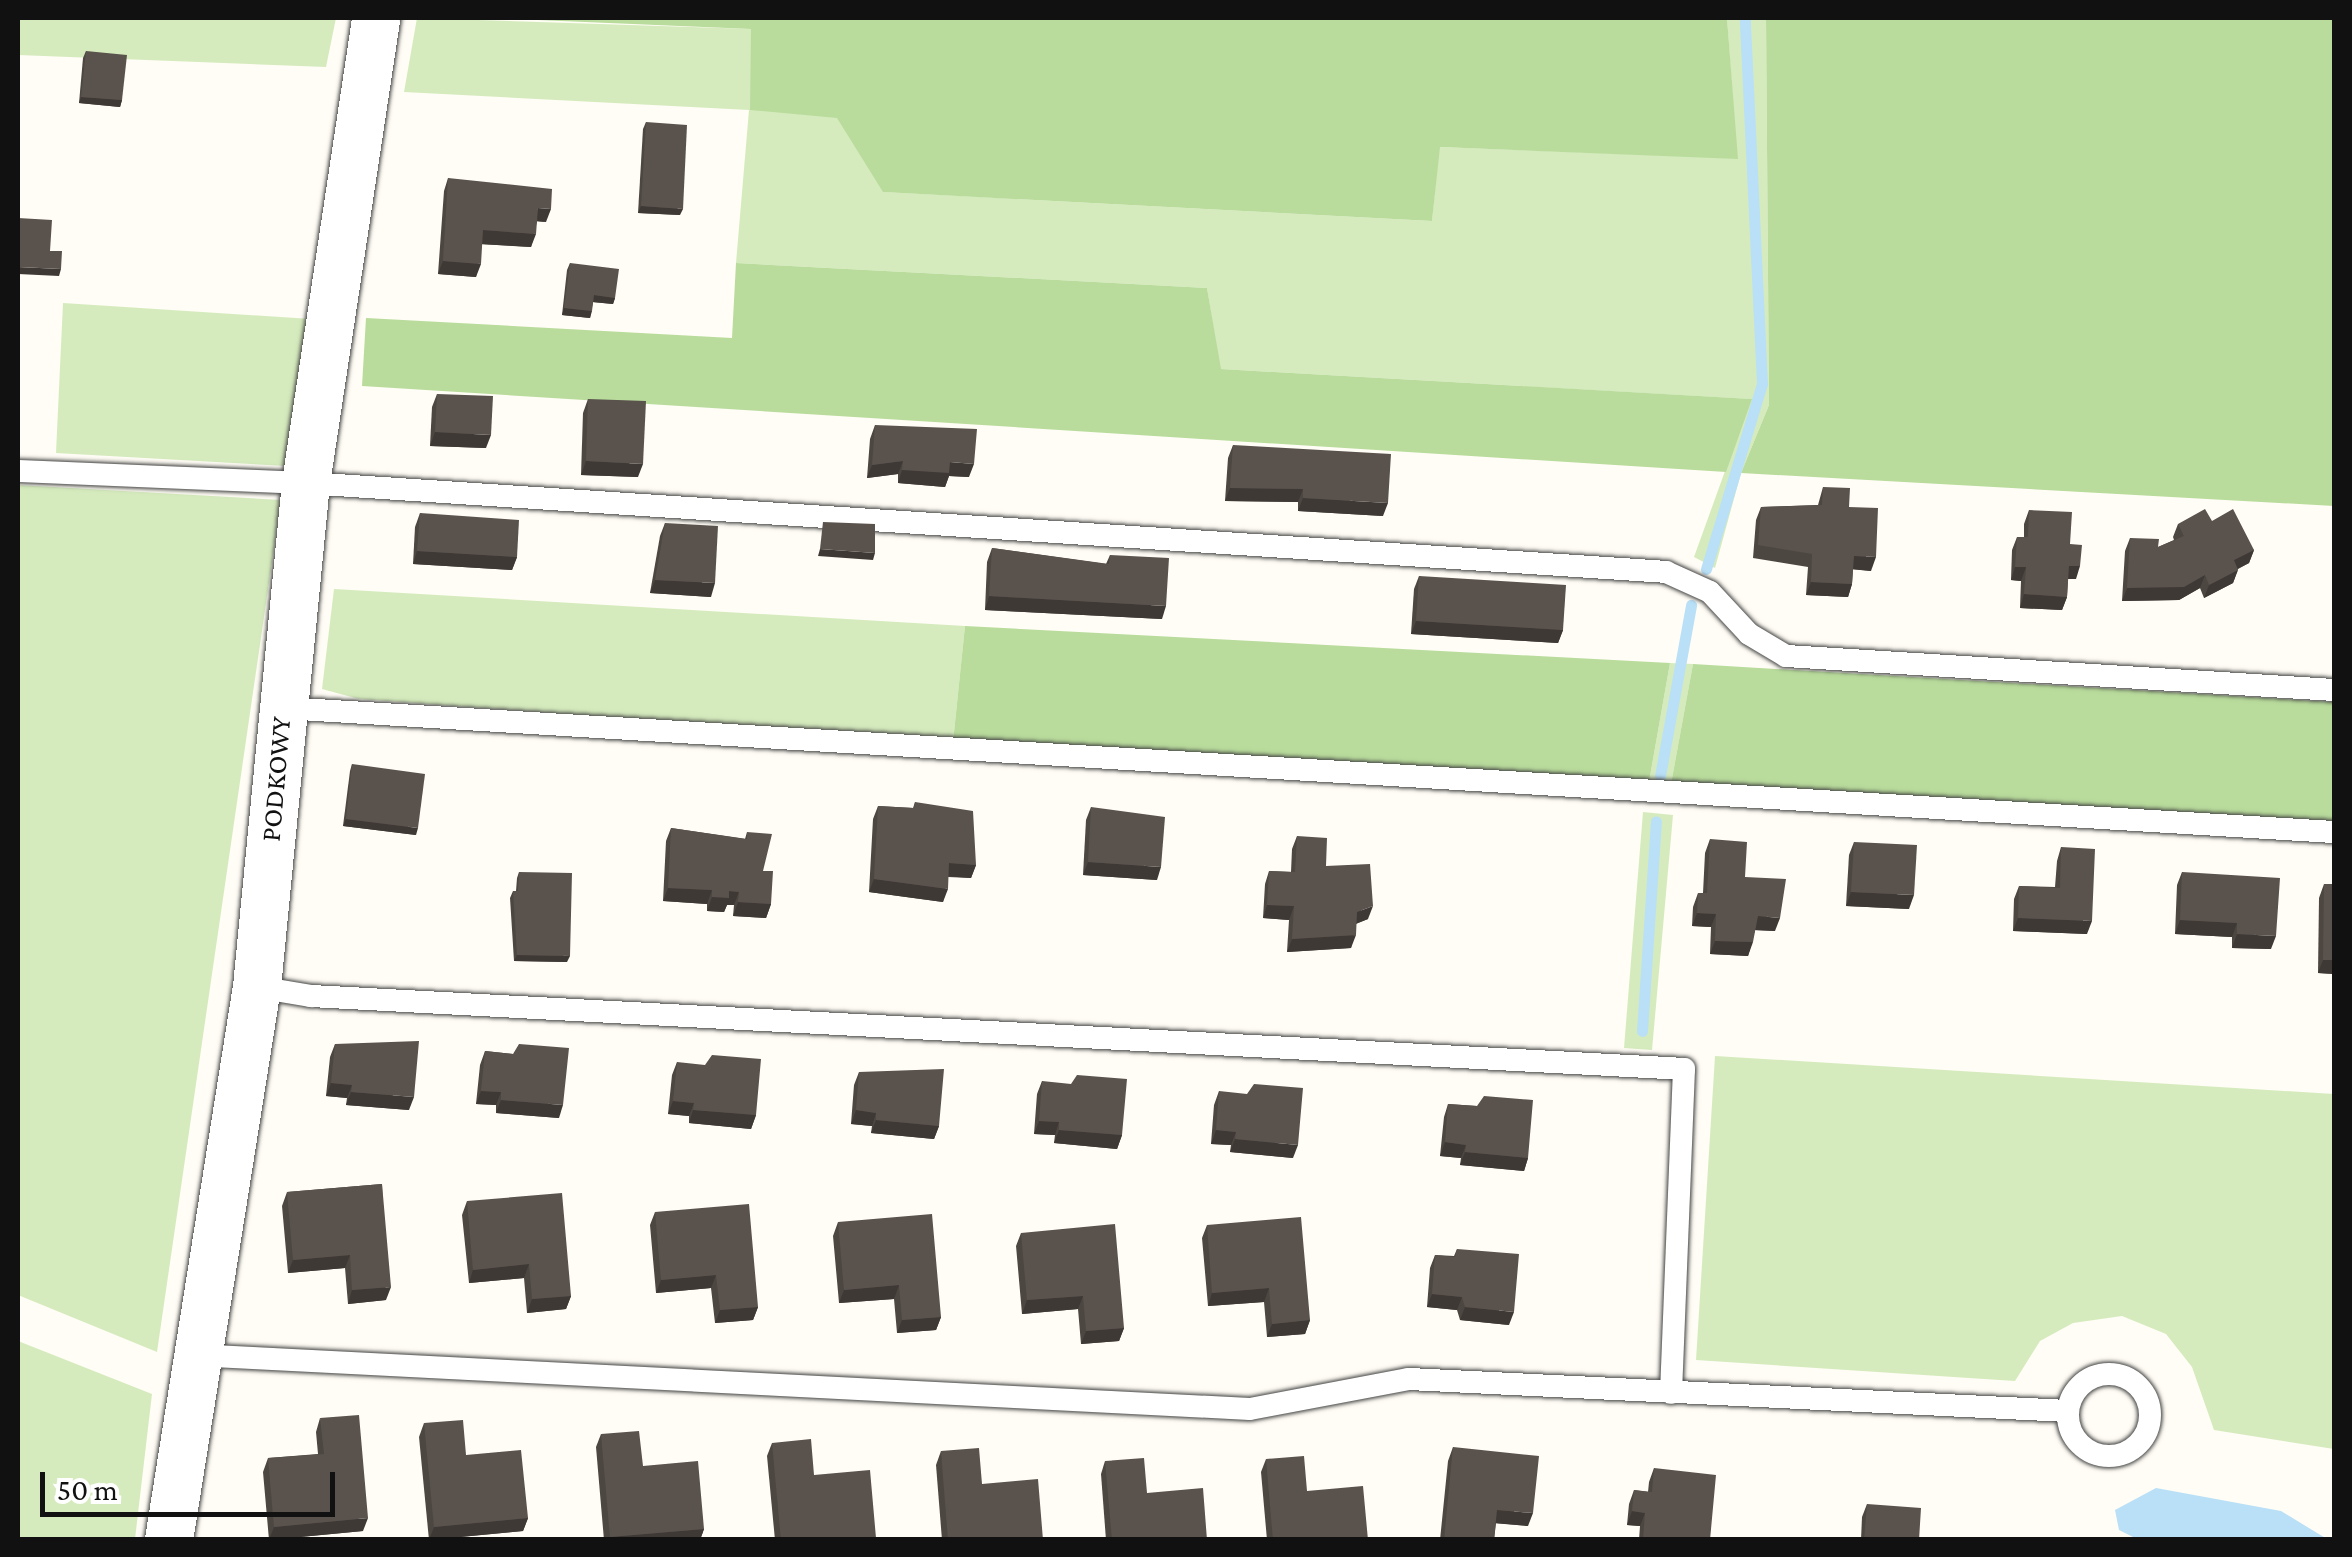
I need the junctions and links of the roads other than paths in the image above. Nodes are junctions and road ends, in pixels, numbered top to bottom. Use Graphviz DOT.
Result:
graph roads {
  1 [pos="376,18"];
  2 [pos="18,471"];
  3 [pos="306,483"];
  4 [pos="2334,690"];
  5 [pos="283,708"];
  6 [pos="2334,832"];
  7 [pos="257,987"];
  8 [pos="194,1355"];
  9 [pos="1671,1393"];
  10 [pos="2068,1411"];
  11 [pos="169,1540"];
  1 -- 3 [label="street, PODKOWY"];
  2 -- 3 [label="lane"];
  3 -- 4 [label="lane"];
  3 -- 5 [label="street, PODKOWY"];
  5 -- 6 [label="lane"];
  5 -- 7 [label="street, PODKOWY"];
  7 -- 8 [label="street, PODKOWY"];
  7 -- 9 [label="lane"];
  8 -- 9 [label="lane"];
  8 -- 11 [label="street, PODKOWY"];
  9 -- 10 [label="lane"];
}
